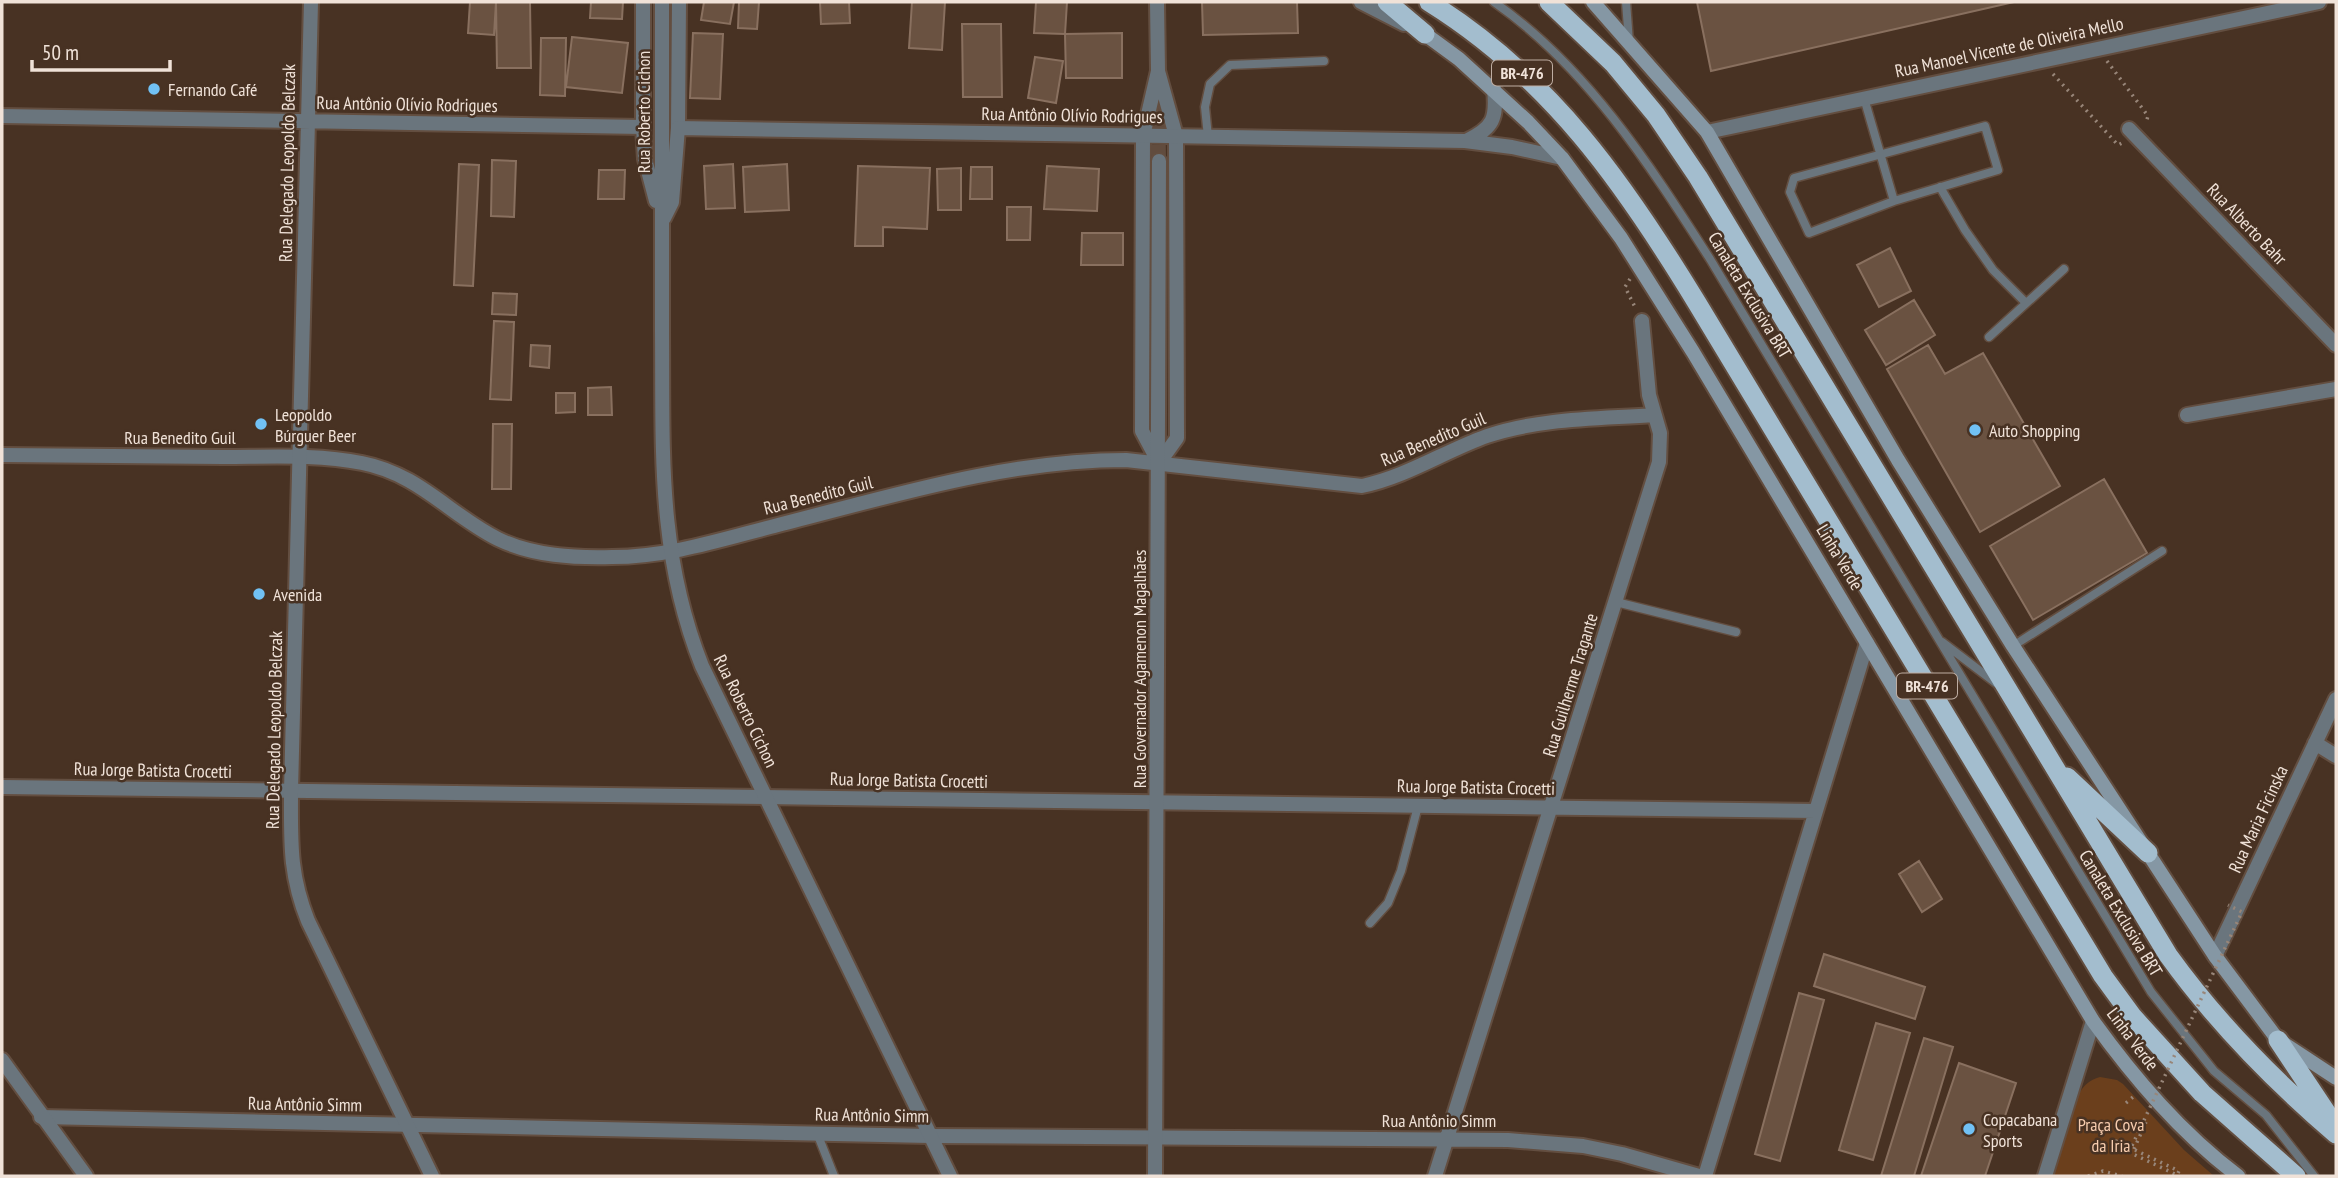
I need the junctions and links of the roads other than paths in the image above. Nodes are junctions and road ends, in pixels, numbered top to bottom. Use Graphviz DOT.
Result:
graph roads {
  1 [pos="311,2"];
  2 [pos="643,2"];
  3 [pos="662,2"];
  4 [pos="679,2"];
  5 [pos="1157,2"];
  6 [pos="1362,2"];
  7 [pos="1387,2"];
  8 [pos="1429,2"];
  9 [pos="1494,2"];
  10 [pos="1549,2"];
  11 [pos="1593,2"];
  12 [pos="1626,2"];
  13 [pos="2319,2"];
  14 [pos="1424,34"];
  15 [pos="1629,42"];
  16 [pos="1324,61"];
  17 [pos="1158,72"];
  18 [pos="1494,89"];
  19 [pos="1864,98"];
  20 [pos="2,116"];
  21 [pos="308,121"];
  22 [pos="643,127"];
  23 [pos="678,128"];
  24 [pos="1707,132"];
  25 [pos="2132,132"];
  26 [pos="1143,136"];
  27 [pos="1176,136"];
  28 [pos="1208,137"];
  29 [pos="1465,141"];
  30 [pos="1880,154"];
  31 [pos="1562,158"];
  32 [pos="1159,161"];
  33 [pos="1940,187"];
  34 [pos="1894,201"];
  35 [pos="661,222"];
  36 [pos="2064,269"];
  37 [pos="2026,303"];
  38 [pos="1642,321"];
  39 [pos="1989,337"];
  40 [pos="2336,345"];
  41 [pos="2336,389"];
  42 [pos="1654,415"];
  43 [pos="2188,415"];
  44 [pos="2,455"];
  45 [pos="300,457"];
  46 [pos="1159,463"];
  47 [pos="2162,551"];
  48 [pos="670,552"];
  49 [pos="1616,602"];
  50 [pos="1736,632"];
  51 [pos="1937,638"];
  52 [pos="1867,643"];
  53 [pos="2013,646"];
  54 [pos="2008,692"];
  55 [pos="2336,699"];
  56 [pos="2315,743"];
  57 [pos="2336,756"];
  58 [pos="2048,758"];
  59 [pos="2,787"];
  60 [pos="292,791"];
  61 [pos="766,797"];
  62 [pos="1157,803"];
  63 [pos="1418,806"];
  64 [pos="1551,808"];
  65 [pos="1816,811"];
  66 [pos="2148,853"];
  67 [pos="1370,923"];
  68 [pos="2215,956"];
  69 [pos="2093,1021"];
  70 [pos="2278,1040"];
  71 [pos="2,1060"];
  72 [pos="2336,1078"];
  73 [pos="41,1117"];
  74 [pos="407,1125"];
  75 [pos="2336,1127"];
  76 [pos="817,1133"];
  77 [pos="2336,1134"];
  78 [pos="930,1136"];
  79 [pos="1156,1137"];
  80 [pos="1447,1140"];
  81 [pos="86,1176"];
  82 [pos="432,1176"];
  83 [pos="834,1176"];
  84 [pos="950,1176"];
  85 [pos="1155,1176"];
  86 [pos="1435,1176"];
  87 [pos="1699,1176"];
  88 [pos="1705,1176"];
  89 [pos="2045,1176"];
  90 [pos="2238,1176"];
  91 [pos="2296,1176"];
  92 [pos="2314,1176"];
  1 -- 21 [label="street, Rua Delegado Leopoldo Belczak"];
  2 -- 22 [label="street, Rua Roberto Cichon"];
  3 -- 35 [label="street, Rua Roberto Cichon"];
  4 -- 23 [label="street"];
  5 -- 17 [label="street"];
  6 -- 14 [label="street, Linha Verde"];
  7 -- 14 [label="highway"];
  8 -- 91 [label="highway, Linha Verde / BR-476"];
  9 -- 51 [label="lane, Canaleta Exclusiva BRT"];
  10 -- 54 [label="highway"];
  11 -- 15 [label="main road"];
  12 -- 15 [label="lane"];
  13 -- 19 [label="street, Rua Manoel Vicente de Oliveira Mello"];
  14 -- 18 [label="main road, Linha Verde"];
  15 -- 24 [label="main road"];
  16 -- 28 [label="lane"];
  17 -- 26 [label="street"];
  17 -- 27 [label="street"];
  18 -- 29 [label="street"];
  18 -- 31 [label="main road, Linha Verde"];
  19 -- 24 [label="street, Rua Manoel Vicente de Oliveira Mello"];
  19 -- 30 [label="lane"];
  20 -- 21 [label="street, Rua Antônio Olívio Rodrigues"];
  21 -- 22 [label="street, Rua Antônio Olívio Rodrigues"];
  21 -- 45 [label="street, Rua Delegado Leopoldo Belczak"];
  22 -- 35 [label="street, Rua Roberto Cichon"];
  23 -- 26 [label="street, Rua Antônio Olívio Rodrigues"];
  23 -- 35 [label="street"];
  24 -- 53 [label="main road"];
  25 -- 40 [label="street, Rua Alberto Bahr"];
  26 -- 27 [label="street, Rua Antônio Olívio Rodrigues"];
  26 -- 46 [label="street"];
  27 -- 28 [label="street, Rua Antônio Olívio Rodrigues"];
  27 -- 46 [label="street"];
  28 -- 29 [label="street, Rua Antônio Olívio Rodrigues"];
  29 -- 31 [label="street, Rua Antônio Olívio Rodrigues"];
  30 -- 33 [label="lane"];
  30 -- 34 [label="lane"];
  30 -- 34 [label="lane"];
  31 -- 52 [label="main road, Linha Verde"];
  32 -- 46 [label="street, Rua Governador Agamenon Magalhães"];
  33 -- 34 [label="lane"];
  33 -- 37 [label="lane"];
  35 -- 48 [label="street, Rua Roberto Cichon"];
  36 -- 37 [label="lane"];
  37 -- 39 [label="lane"];
  38 -- 42 [label="street, Rua Guilherme Tragante"];
  41 -- 43 [label="street"];
  42 -- 46 [label="street, Rua Benedito Guil"];
  42 -- 49 [label="street, Rua Guilherme Tragante"];
  44 -- 45 [label="street, Rua Benedito Guil"];
  45 -- 48 [label="street, Rua Benedito Guil"];
  45 -- 60 [label="street, Rua Delegado Leopoldo Belczak"];
  46 -- 48 [label="street, Rua Benedito Guil"];
  46 -- 62 [label="street, Rua Governador Agamenon Magalhães"];
  47 -- 53 [label="lane"];
  48 -- 61 [label="street, Rua Roberto Cichon"];
  49 -- 50 [label="lane"];
  49 -- 64 [label="street, Rua Guilherme Tragante"];
  51 -- 54 [label="lane, Canaleta Exclusiva BRT"];
  51 -- 92 [label="lane, Canaleta Exclusiva BRT"];
  52 -- 65 [label="street"];
  52 -- 69 [label="main road, Linha Verde"];
  53 -- 66 [label="main road"];
  54 -- 58 [label="highway"];
  55 -- 56 [label="street, Rua Maria Ficinska"];
  56 -- 57 [label="street"];
  56 -- 68 [label="street, Rua Maria Ficinska"];
  58 -- 66 [label="highway"];
  58 -- 77 [label="highway"];
  59 -- 60 [label="street, Rua Jorge Batista Crocetti"];
  60 -- 61 [label="street, Rua Jorge Batista Crocetti"];
  60 -- 74 [label="street, Rua Delegado Leopoldo Belczak"];
  61 -- 62 [label="street, Rua Jorge Batista Crocetti"];
  61 -- 78 [label="street, Rua Roberto Cichon"];
  62 -- 63 [label="street, Rua Jorge Batista Crocetti"];
  62 -- 79 [label="street, Rua Governador Agamenon Magalhães"];
  63 -- 64 [label="street, Rua Jorge Batista Crocetti"];
  63 -- 67 [label="lane"];
  64 -- 65 [label="street, Rua Jorge Batista Crocetti"];
  64 -- 80 [label="street, Rua Guilherme Tragante"];
  65 -- 88 [label="street"];
  66 -- 68 [label="main road"];
  68 -- 70 [label="main road"];
  69 -- 89 [label="street"];
  69 -- 90 [label="main road, Linha Verde"];
  70 -- 72 [label="main road"];
  70 -- 75 [label="highway"];
  71 -- 73 [label="street"];
  73 -- 74 [label="street, Rua Antônio Simm"];
  73 -- 81 [label="street"];
  74 -- 76 [label="street, Rua Antônio Simm"];
  74 -- 82 [label="street, Rua Delegado Leopoldo Belczak"];
  76 -- 78 [label="street, Rua Antônio Simm"];
  76 -- 83 [label="lane"];
  78 -- 79 [label="street, Rua Antônio Simm"];
  78 -- 84 [label="street, Rua Roberto Cichon"];
  79 -- 80 [label="street, Rua Antônio Simm"];
  79 -- 85 [label="street, Rua Governador Agamenon Magalhães"];
  80 -- 86 [label="street, Rua Guilherme Tragante"];
  80 -- 87 [label="street, Rua Antônio Simm"];
}
